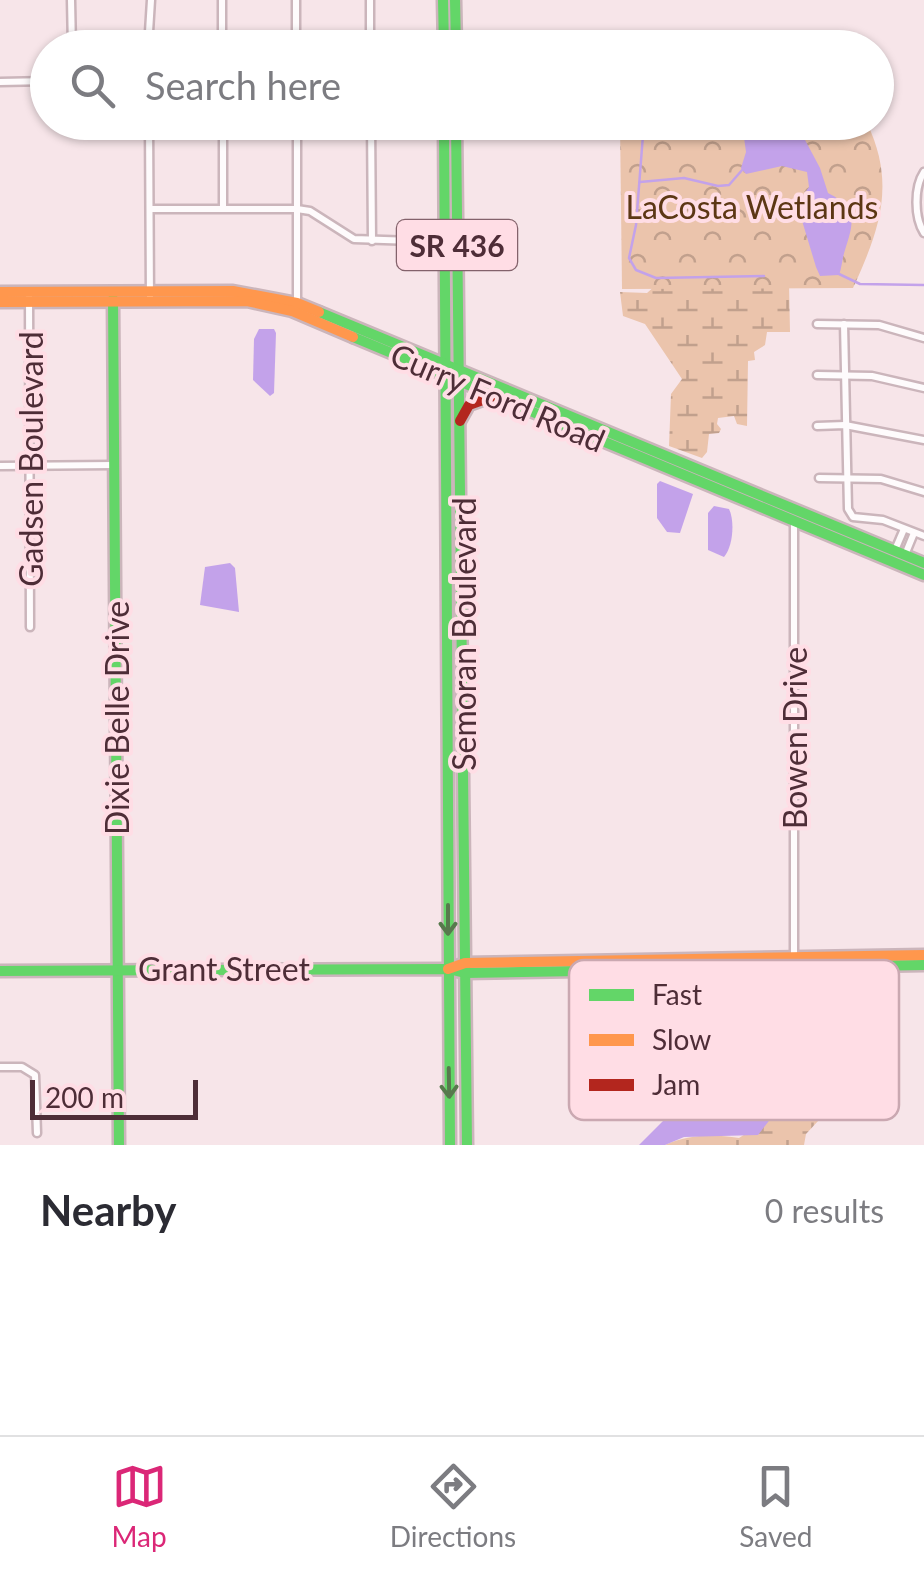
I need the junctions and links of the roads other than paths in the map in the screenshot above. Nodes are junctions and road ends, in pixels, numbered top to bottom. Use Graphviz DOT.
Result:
graph roads {
  1 [pos="72,0"];
  2 [pos="150,0"];
  3 [pos="222,0"];
  4 [pos="296,0"];
  5 [pos="370,0"];
  6 [pos="443,0"];
  7 [pos="455,0"];
  8 [pos="72,30"];
  9 [pos="149,30"];
  10 [pos="222,30"];
  11 [pos="296,30"];
  12 [pos="370,30"];
  13 [pos="444,30"];
  14 [pos="456,30"];
  15 [pos="30,81"];
  16 [pos="0,82"];
  17 [pos="148,140"];
  18 [pos="222,140"];
  19 [pos="297,140"];
  20 [pos="371,140"];
  21 [pos="444,140"];
  22 [pos="456,140"];
  23 [pos="924,172"];
  24 [pos="150,208"];
  25 [pos="223,208"];
  26 [pos="298,208"];
  27 [pos="924,233"];
  28 [pos="372,242"];
  29 [pos="445,242"];
  30 [pos="0,292"];
  31 [pos="113,296"];
  32 [pos="150,296"];
  33 [pos="29,297"];
  34 [pos="247,301"];
  35 [pos="0,302"];
  36 [pos="298,303"];
  37 [pos="817,324"];
  38 [pos="844,324"];
  39 [pos="924,338"];
  40 [pos="444,361"];
  41 [pos="459,368"];
  42 [pos="845,374"];
  43 [pos="443,375"];
  44 [pos="817,375"];
  45 [pos="459,381"];
  46 [pos="924,388"];
  47 [pos="498,397"];
  48 [pos="460,421"];
  49 [pos="845,425"];
  50 [pos="817,426"];
  51 [pos="924,440"];
  52 [pos="645,452"];
  53 [pos="115,465"];
  54 [pos="0,466"];
  55 [pos="30,466"];
  56 [pos="845,477"];
  57 [pos="818,478"];
  58 [pos="924,492"];
  59 [pos="794,515"];
  60 [pos="904,529"];
  61 [pos="914,533"];
  62 [pos="924,536"];
  63 [pos="901,557"];
  64 [pos="924,565"];
  65 [pos="924,576"];
  66 [pos="445,585"];
  67 [pos="462,620"];
  68 [pos="30,627"];
  69 [pos="446,640"];
  70 [pos="464,742"];
  71 [pos="447,801"];
  72 [pos="464,830"];
  73 [pos="924,955"];
  74 [pos="794,960"];
  75 [pos="880,960"];
  76 [pos="899,964"];
  77 [pos="569,965"];
  78 [pos="924,965"];
  79 [pos="118,968"];
  80 [pos="465,968"];
  81 [pos="448,969"];
  82 [pos="0,971"];
  83 [pos="0,1068"];
  84 [pos="37,1133"];
  85 [pos="119,1145"];
  86 [pos="450,1145"];
  87 [pos="467,1145"];
  1 -- 8 [label="street"];
  2 -- 9 [label="street"];
  3 -- 10 [label="street"];
  4 -- 11 [label="street"];
  5 -- 12 [label="street"];
  6 -- 13 [label="main road"];
  7 -- 14 [label="main road"];
  15 -- 16 [label="street"];
  17 -- 24 [label="street"];
  18 -- 25 [label="street"];
  19 -- 26 [label="street"];
  20 -- 28 [label="street"];
  21 -- 29 [label="main road, Semoran Boulevard / SR 436"];
  22 -- 41 [label="main road, Semoran Boulevard / SR 436"];
  23 -- 27 [label="street"];
  24 -- 25 [label="street"];
  24 -- 32 [label="street"];
  25 -- 26 [label="street"];
  26 -- 28 [label="street"];
  26 -- 36 [label="street"];
  28 -- 29 [label="street"];
  29 -- 40 [label="main road, Semoran Boulevard / SR 436"];
  30 -- 33 [label="main road, Curry Ford Road"];
  31 -- 32 [label="main road, Curry Ford Road"];
  31 -- 33 [label="main road, Curry Ford Road"];
  31 -- 53 [label="main road, Dixie Belle Drive"];
  32 -- 34 [label="main road, Curry Ford Road"];
  32 -- 36 [label="main road, Curry Ford Road"];
  33 -- 35 [label="main road, Curry Ford Road"];
  33 -- 55 [label="street, Gadsen Boulevard"];
  34 -- 36 [label="main road"];
  34 -- 43 [label="main road, Curry Ford Road"];
  36 -- 40 [label="main road, Curry Ford Road"];
  37 -- 38 [label="street"];
  38 -- 39 [label="street"];
  38 -- 42 [label="street"];
  40 -- 41 [label="main road, Curry Ford Road"];
  40 -- 43 [label="main road, Semoran Boulevard / SR 436"];
  41 -- 45 [label="main road, Semoran Boulevard / SR 436"];
  41 -- 52 [label="main road, Curry Ford Road"];
  42 -- 44 [label="street"];
  42 -- 46 [label="street"];
  42 -- 49 [label="street"];
  43 -- 45 [label="main road, Curry Ford Road"];
  43 -- 66 [label="main road, Semoran Boulevard / SR 436"];
  45 -- 47 [label="main road, Curry Ford Road"];
  45 -- 48 [label="main road, Semoran Boulevard / SR 436"];
  47 -- 48 [label="main road"];
  47 -- 52 [label="main road, Curry Ford Road"];
  48 -- 67 [label="main road, Semoran Boulevard / SR 436"];
  49 -- 50 [label="street"];
  49 -- 51 [label="street"];
  49 -- 56 [label="street"];
  52 -- 59 [label="main road, Curry Ford Road"];
  52 -- 59 [label="main road, Curry Ford Road"];
  53 -- 55 [label="street"];
  53 -- 79 [label="main road, Dixie Belle Drive"];
  54 -- 55 [label="street"];
  55 -- 68 [label="street, Gadsen Boulevard"];
  56 -- 57 [label="street"];
  56 -- 58 [label="street"];
  56 -- 60 [label="street"];
  59 -- 63 [label="main road, Curry Ford Road"];
  59 -- 63 [label="main road, Curry Ford Road"];
  59 -- 74 [label="street, Bowen Drive"];
  60 -- 61 [label="street"];
  60 -- 63 [label="street"];
  61 -- 62 [label="street"];
  61 -- 63 [label="street"];
  63 -- 64 [label="main road, Curry Ford Road"];
  63 -- 65 [label="main road, Curry Ford Road"];
  66 -- 67 [label="main road"];
  66 -- 69 [label="main road, Semoran Boulevard / SR 436"];
  67 -- 70 [label="main road, Semoran Boulevard / SR 436"];
  69 -- 70 [label="main road"];
  69 -- 71 [label="main road, Semoran Boulevard / SR 436"];
  70 -- 72 [label="main road, Semoran Boulevard / SR 436"];
  71 -- 72 [label="main road"];
  71 -- 81 [label="main road, Semoran Boulevard / SR 436, one-way"];
  72 -- 80 [label="main road, Semoran Boulevard / SR 436"];
  73 -- 75 [label="main road, Grant Street"];
  76 -- 78 [label="main road, Grant Street"];
  77 -- 80 [label="main road, Grant Street"];
  79 -- 81 [label="main road, Grant Street"];
  79 -- 82 [label="main road, Grant Street"];
  79 -- 85 [label="main road, Dixie Belle Drive"];
  80 -- 81 [label="main road, Grant Street"];
  80 -- 87 [label="main road, Semoran Boulevard / SR 436"];
  81 -- 86 [label="main road, Semoran Boulevard / SR 436, one-way"];
  83 -- 84 [label="street"];
}
